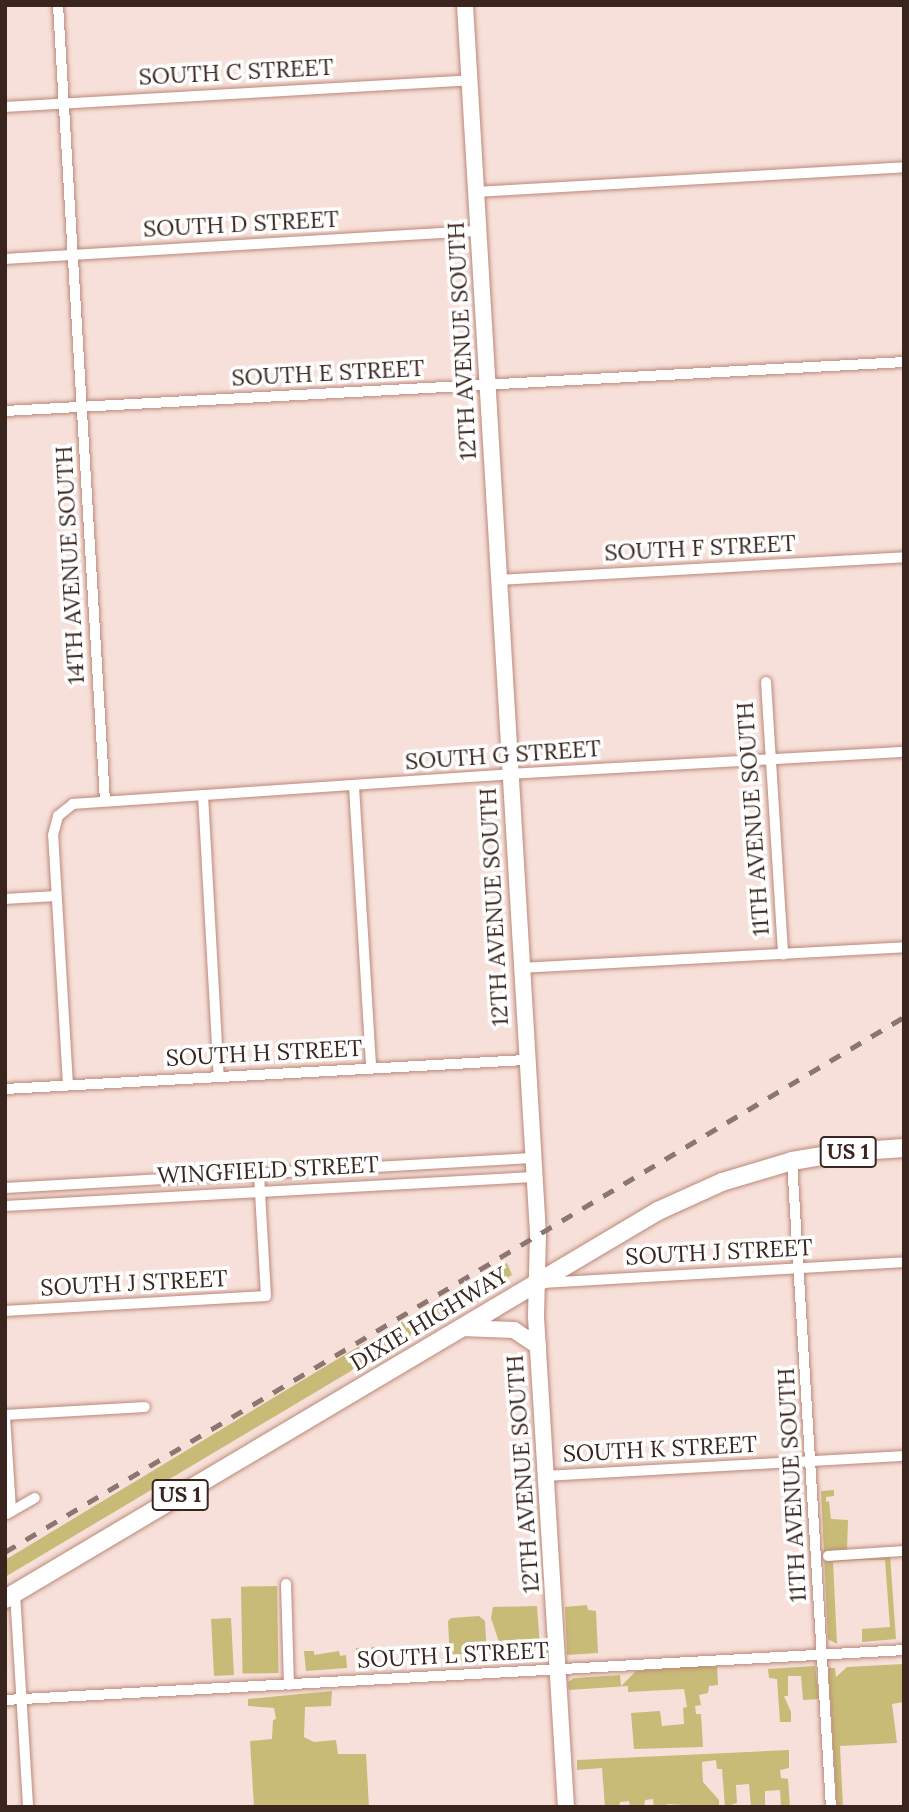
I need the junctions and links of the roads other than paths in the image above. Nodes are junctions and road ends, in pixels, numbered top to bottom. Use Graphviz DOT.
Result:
graph roads {
  1 [pos="58,5"];
  2 [pos="466,5"];
  3 [pos="470,79"];
  4 [pos="64,103"];
  5 [pos="5,107"];
  6 [pos="904,167"];
  7 [pos="476,192"];
  8 [pos="478,231"];
  9 [pos="72,255"];
  10 [pos="5,259"];
  11 [pos="904,362"];
  12 [pos="487,386"];
  13 [pos="82,407"];
  14 [pos="5,411"];
  15 [pos="904,557"];
  16 [pos="498,580"];
  17 [pos="766,682"];
  18 [pos="904,752"];
  19 [pos="772,760"];
  20 [pos="509,774"];
  21 [pos="354,787"];
  22 [pos="202,796"];
  23 [pos="105,801"];
  24 [pos="56,896"];
  25 [pos="5,899"];
  26 [pos="904,947"];
  27 [pos="783,954"];
  28 [pos="520,968"];
  29 [pos="526,1059"];
  30 [pos="371,1068"];
  31 [pos="219,1077"];
  32 [pos="68,1086"];
  33 [pos="5,1089"];
  34 [pos="904,1148"];
  35 [pos="532,1158"];
  36 [pos="792,1161"];
  37 [pos="259,1174"];
  38 [pos="534,1177"];
  39 [pos="191,1178"];
  40 [pos="5,1188"];
  41 [pos="260,1192"];
  42 [pos="192,1196"];
  43 [pos="5,1206"];
  44 [pos="904,1262"];
  45 [pos="800,1269"];
  46 [pos="537,1283"];
  47 [pos="5,1311"];
  48 [pos="461,1328"];
  49 [pos="538,1346"];
  50 [pos="145,1407"];
  51 [pos="5,1416"];
  52 [pos="904,1455"];
  53 [pos="811,1461"];
  54 [pos="545,1476"];
  55 [pos="35,1498"];
  56 [pos="7,1512"];
  57 [pos="904,1551"];
  58 [pos="828,1556"];
  59 [pos="286,1584"];
  60 [pos="10,1596"];
  61 [pos="904,1650"];
  62 [pos="822,1655"];
  63 [pos="559,1670"];
  64 [pos="289,1685"];
  65 [pos="22,1699"];
  66 [pos="5,1700"];
  67 [pos="28,1807"];
  68 [pos="566,1807"];
  69 [pos="831,1807"];
  1 -- 4 [label="street, 14TH AVENUE SOUTH"];
  2 -- 3 [label="street, 12TH AVENUE SOUTH"];
  3 -- 4 [label="street, SOUTH C STREET"];
  3 -- 7 [label="street, 12TH AVENUE SOUTH"];
  4 -- 5 [label="street, SOUTH C STREET"];
  4 -- 9 [label="street, 14TH AVENUE SOUTH"];
  6 -- 7 [label="street"];
  7 -- 8 [label="street, 12TH AVENUE SOUTH"];
  8 -- 9 [label="street, SOUTH D STREET"];
  8 -- 12 [label="street, 12TH AVENUE SOUTH"];
  9 -- 10 [label="street, SOUTH D STREET"];
  9 -- 13 [label="street, 14TH AVENUE SOUTH"];
  11 -- 12 [label="street, SOUTH E STREET"];
  12 -- 13 [label="street, SOUTH E STREET"];
  12 -- 16 [label="street, 12TH AVENUE SOUTH"];
  13 -- 14 [label="street, SOUTH E STREET"];
  13 -- 23 [label="street, 14TH AVENUE SOUTH"];
  15 -- 16 [label="street, SOUTH F STREET"];
  16 -- 20 [label="street, 12TH AVENUE SOUTH"];
  17 -- 19 [label="street, 11TH AVENUE SOUTH"];
  18 -- 19 [label="street, SOUTH G STREET"];
  19 -- 20 [label="street, SOUTH G STREET"];
  19 -- 27 [label="street, 11TH AVENUE SOUTH"];
  20 -- 21 [label="street, SOUTH G STREET"];
  20 -- 28 [label="street, 12TH AVENUE SOUTH"];
  21 -- 22 [label="street, SOUTH G STREET"];
  21 -- 30 [label="street"];
  22 -- 23 [label="street, SOUTH G STREET"];
  22 -- 31 [label="street"];
  23 -- 24 [label="street"];
  24 -- 25 [label="street"];
  24 -- 32 [label="street"];
  26 -- 27 [label="street"];
  27 -- 28 [label="street"];
  28 -- 29 [label="street, 12TH AVENUE SOUTH"];
  29 -- 30 [label="street, SOUTH H STREET"];
  29 -- 35 [label="street, 12TH AVENUE SOUTH"];
  30 -- 31 [label="street, SOUTH H STREET"];
  31 -- 32 [label="street, SOUTH H STREET"];
  32 -- 33 [label="street, SOUTH H STREET"];
  34 -- 36 [label="main road, DIXIE HIGHWAY / US 1"];
  35 -- 37 [label="street, WINGFIELD STREET"];
  35 -- 38 [label="street, 12TH AVENUE SOUTH"];
  36 -- 45 [label="street, 11TH AVENUE SOUTH"];
  36 -- 46 [label="main road, DIXIE HIGHWAY / US 1"];
  37 -- 39 [label="street, WINGFIELD STREET"];
  37 -- 41 [label="street"];
  38 -- 41 [label="street, WINGFIELD STREET"];
  38 -- 46 [label="street, 12TH AVENUE SOUTH"];
  39 -- 40 [label="street, WINGFIELD STREET"];
  39 -- 42 [label="street"];
  41 -- 42 [label="street, WINGFIELD STREET"];
  41 -- 47 [label="street, SOUTH J STREET"];
  42 -- 43 [label="street, WINGFIELD STREET"];
  44 -- 45 [label="street, SOUTH J STREET"];
  45 -- 46 [label="street, SOUTH J STREET"];
  45 -- 53 [label="street, 11TH AVENUE SOUTH"];
  46 -- 48 [label="main road, DIXIE HIGHWAY / US 1"];
  46 -- 49 [label="street, 12TH AVENUE SOUTH"];
  48 -- 49 [label="street"];
  48 -- 60 [label="main road, DIXIE HIGHWAY / US 1"];
  49 -- 54 [label="street, 12TH AVENUE SOUTH"];
  50 -- 51 [label="street"];
  51 -- 56 [label="street"];
  52 -- 53 [label="street, SOUTH K STREET"];
  53 -- 54 [label="street, SOUTH K STREET"];
  53 -- 62 [label="street, 11TH AVENUE SOUTH"];
  54 -- 63 [label="street, 12TH AVENUE SOUTH"];
  55 -- 56 [label="street"];
  57 -- 58 [label="street"];
  59 -- 64 [label="street"];
  60 -- 65 [label="street"];
  61 -- 62 [label="street, SOUTH L STREET"];
  62 -- 63 [label="street, SOUTH L STREET"];
  62 -- 69 [label="street, 11TH AVENUE SOUTH"];
  63 -- 64 [label="street, SOUTH L STREET"];
  63 -- 68 [label="street, 12TH AVENUE SOUTH"];
  64 -- 65 [label="street, SOUTH L STREET"];
  65 -- 66 [label="street, SOUTH L STREET"];
  65 -- 67 [label="street"];
}
